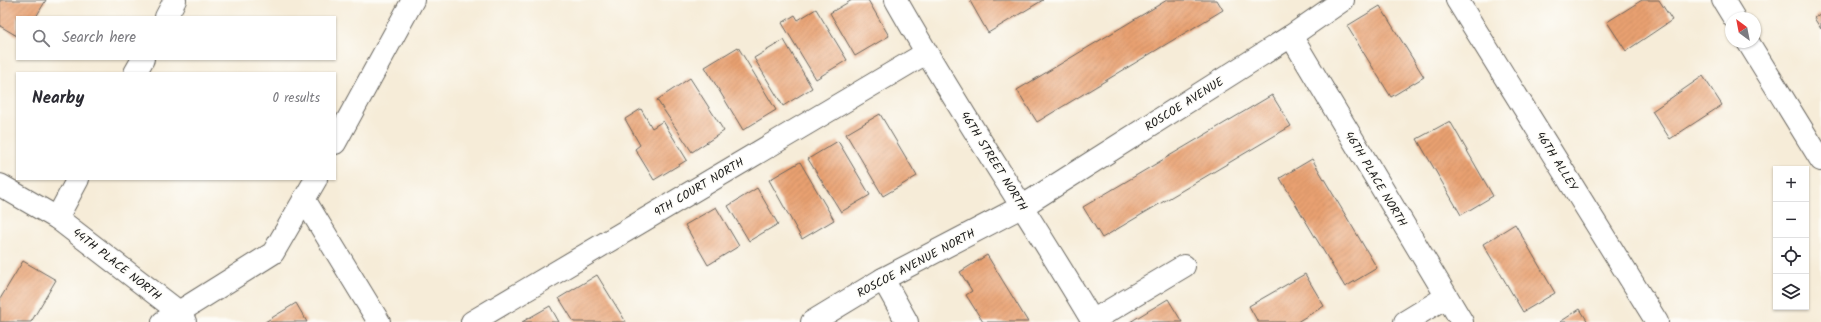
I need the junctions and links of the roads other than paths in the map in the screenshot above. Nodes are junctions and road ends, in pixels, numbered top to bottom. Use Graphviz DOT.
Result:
graph roads {
  1 [pos="175,0"];
  2 [pos="414,0"];
  3 [pos="896,0"];
  4 [pos="1344,0"];
  5 [pos="1457,0"];
  6 [pos="1722,0"];
  7 [pos="1730,12"];
  8 [pos="167,16"];
  9 [pos="1291,36"];
  10 [pos="1752,48"];
  11 [pos="926,53"];
  12 [pos="142,60"];
  13 [pos="136,72"];
  14 [pos="336,141"];
  15 [pos="1821,160"];
  16 [pos="77,180"];
  17 [pos="315,180"];
  18 [pos="0,185"];
  19 [pos="304,200"];
  20 [pos="1023,206"];
  21 [pos="57,218"];
  22 [pos="1184,266"];
  23 [pos="883,278"];
  24 [pos="1446,297"];
  25 [pos="176,319"];
  26 [pos="379,322"];
  27 [pos="472,322"];
  28 [pos="812,322"];
  29 [pos="907,322"];
  30 [pos="1092,322"];
  31 [pos="1405,322"];
  32 [pos="1462,322"];
  33 [pos="1657,322"];
  1 -- 8 [label="street"];
  2 -- 14 [label="street"];
  3 -- 11 [label="street, 46TH STREET NORTH"];
  4 -- 9 [label="street, ROSCOE AVENUE"];
  5 -- 33 [label="street, 46TH ALLEY"];
  6 -- 7 [label="street"];
  9 -- 20 [label="street, ROSCOE AVENUE"];
  9 -- 24 [label="street, 46TH PLACE NORTH"];
  10 -- 15 [label="street"];
  11 -- 20 [label="street, 46TH STREET NORTH"];
  11 -- 27 [label="street, 9TH COURT NORTH"];
  12 -- 13 [label="street"];
  16 -- 21 [label="street"];
  17 -- 19 [label="street"];
  18 -- 21 [label="street, 44TH PLACE NORTH"];
  19 -- 25 [label="street, 44TH PLACE NORTH"];
  19 -- 26 [label="street"];
  20 -- 23 [label="street, ROSCOE AVENUE NORTH"];
  20 -- 30 [label="street, 46TH STREET NORTH"];
  21 -- 25 [label="street, 44TH PLACE NORTH"];
  22 -- 30 [label="street"];
  23 -- 28 [label="street, ROSCOE AVENUE NORTH"];
  23 -- 29 [label="street"];
  24 -- 31 [label="street"];
  24 -- 32 [label="street, 46TH PLACE NORTH"];
}
